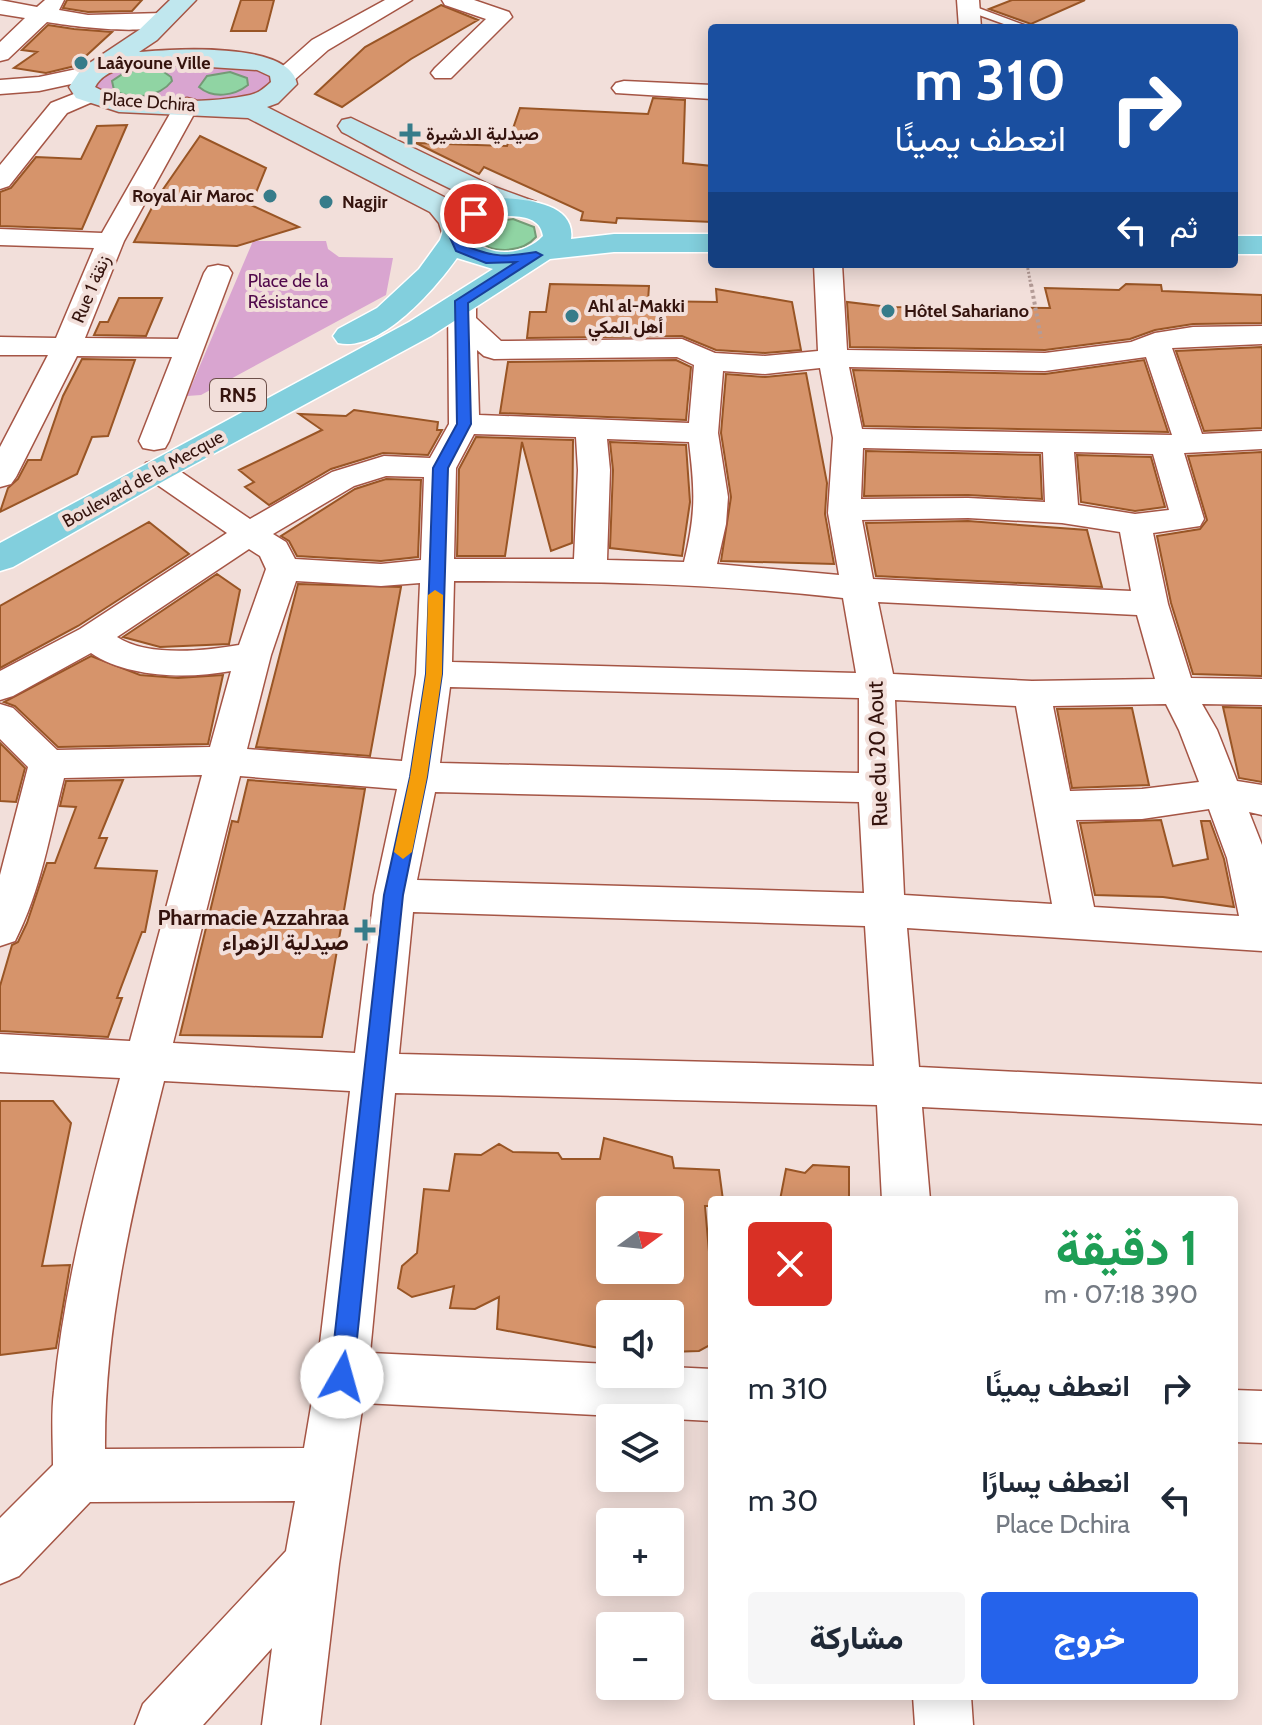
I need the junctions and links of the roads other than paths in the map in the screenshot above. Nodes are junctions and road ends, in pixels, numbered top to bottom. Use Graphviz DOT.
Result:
graph roads {
  1 [pos="58,0"];
  2 [pos="184,0"];
  3 [pos="401,0"];
  4 [pos="453,0"];
  5 [pos="0,7"];
  6 [pos="969,12"];
  7 [pos="40,14"];
  8 [pos="1012,24"];
  9 [pos="155,27"];
  10 [pos="320,45"];
  11 [pos="0,54"];
  12 [pos="174,60"];
  13 [pos="246,62"];
  14 [pos="443,73"];
  15 [pos="91,81"];
  16 [pos="284,81"];
  17 [pos="0,87"];
  18 [pos="624,88"];
  19 [pos="708,92"];
  20 [pos="305,103"];
  21 [pos="187,105"];
  22 [pos="224,106"];
  23 [pos="333,116"];
  24 [pos="0,181"];
  25 [pos="537,212"];
  26 [pos="708,228"];
  27 [pos="1238,229"];
  28 [pos="1262,229"];
  29 [pos="455,236"];
  30 [pos="0,237"];
  31 [pos="111,241"];
  32 [pos="708,243"];
  33 [pos="1238,245"];
  34 [pos="1262,245"];
  35 [pos="540,253"];
  36 [pos="828,268"];
  37 [pos="218,273"];
  38 [pos="462,311"];
  39 [pos="1262,335"];
  40 [pos="1155,342"];
  41 [pos="0,346"];
  42 [pos="67,347"];
  43 [pos="189,348"];
  44 [pos="833,358"];
  45 [pos="709,361"];
  46 [pos="464,424"];
  47 [pos="591,431"];
  48 [pos="703,433"];
  49 [pos="848,438"];
  50 [pos="1262,440"];
  51 [pos="1058,442"];
  52 [pos="1178,445"];
  53 [pos="156,455"];
  54 [pos="440,468"];
  55 [pos="0,477"];
  56 [pos="844,513"];
  57 [pos="1062,513"];
  58 [pos="0,524"];
  59 [pos="1135,524"];
  60 [pos="248,534"];
  61 [pos="0,559"];
  62 [pos="283,569"];
  63 [pos="436,570"];
  64 [pos="590,570"];
  65 [pos="697,576"];
  66 [pos="857,587"];
  67 [pos="1151,604"];
  68 [pos="92,637"];
  69 [pos="253,655"];
  70 [pos="434,674"];
  71 [pos="877,686"];
  72 [pos="0,687"];
  73 [pos="1177,691"];
  74 [pos="1262,692"];
  75 [pos="1032,694"];
  76 [pos="0,717"];
  77 [pos="226,761"];
  78 [pos="48,764"];
  79 [pos="419,777"];
  80 [pos="878,788"];
  81 [pos="1222,793"];
  82 [pos="1262,800"];
  83 [pos="1054,806"];
  84 [pos="394,895"];
  85 [pos="885,910"];
  86 [pos="1076,922"];
  87 [pos="1262,925"];
  88 [pos="0,929"];
  89 [pos="1262,934"];
  90 [pos="0,1053"];
  91 [pos="146,1060"];
  92 [pos="375,1073"];
  93 [pos="899,1086"];
  94 [pos="1262,1104"];
  95 [pos="906,1196"];
  96 [pos="342,1377"];
  97 [pos="708,1395"];
  98 [pos="1238,1416"];
  99 [pos="1262,1417"];
  100 [pos="326,1474"];
  101 [pos="79,1476"];
  102 [pos="0,1557"];
  103 [pos="311,1564"];
  104 [pos="942,1700"];
  105 [pos="164,1725"];
  106 [pos="291,1725"];
  107 [pos="944,1725"];
  1 -- 7 [label="street"];
  2 -- 9 [label="street"];
  3 -- 10 [label="street"];
  4 -- 14 [label="street"];
  5 -- 7 [label="street"];
  6 -- 8 [label="lane"];
  7 -- 9 [label="street"];
  7 -- 11 [label="street"];
  9 -- 12 [label="street"];
  9 -- 15 [label="street"];
  10 -- 13 [label="street"];
  10 -- 16 [label="street"];
  12 -- 13 [label="street, Place Dchira"];
  12 -- 15 [label="street, Place Dchira"];
  13 -- 16 [label="street, Place Dchira"];
  15 -- 17 [label="street"];
  15 -- 21 [label="street, Place Dchira"];
  15 -- 24 [label="street"];
  16 -- 20 [label="street"];
  16 -- 22 [label="street, Place Dchira"];
  18 -- 19 [label="street"];
  21 -- 22 [label="street, Place Dchira"];
  21 -- 31 [label="street, Rue 1 زنقة"];
  22 -- 29 [label="street"];
  23 -- 25 [label="street"];
  25 -- 26 [label="main road, RN5"];
  25 -- 29 [label="main road, RN5"];
  25 -- 35 [label="main road"];
  27 -- 28 [label="main road"];
  29 -- 35 [label="main road, RN5"];
  29 -- 53 [label="main road, Boulevard de la Mecque / RN5"];
  30 -- 31 [label="street"];
  31 -- 42 [label="street, Rue 1 زنقة"];
  32 -- 35 [label="main road, RN5"];
  33 -- 34 [label="main road"];
  35 -- 38 [label="main road, Boulevard de la Mecque / RN5"];
  36 -- 44 [label="street, Rue du 20 Aout"];
  37 -- 43 [label="street"];
  38 -- 45 [label="street"];
  38 -- 46 [label="street"];
  38 -- 53 [label="main road, Boulevard de la Mecque / RN5"];
  39 -- 40 [label="street"];
  40 -- 44 [label="street"];
  40 -- 52 [label="street"];
  41 -- 42 [label="street"];
  42 -- 43 [label="street"];
  42 -- 55 [label="street, Rue 1 زنقة"];
  43 -- 53 [label="street"];
  44 -- 45 [label="street"];
  44 -- 49 [label="street, Rue du 20 Aout"];
  45 -- 48 [label="street"];
  46 -- 47 [label="street"];
  46 -- 54 [label="street"];
  47 -- 48 [label="street"];
  47 -- 64 [label="street"];
  48 -- 65 [label="street"];
  49 -- 51 [label="street"];
  49 -- 56 [label="street, Rue du 20 Aout"];
  50 -- 52 [label="street"];
  51 -- 52 [label="street"];
  51 -- 57 [label="street"];
  52 -- 59 [label="street"];
  53 -- 58 [label="main road, Boulevard de la Mecque / RN5"];
  53 -- 60 [label="street"];
  53 -- 61 [label="main road, Boulevard de la Mecque / RN5"];
  54 -- 60 [label="street"];
  54 -- 63 [label="street"];
  56 -- 57 [label="street"];
  56 -- 66 [label="street, Rue du 20 Aout"];
  57 -- 59 [label="street"];
  59 -- 67 [label="street"];
  60 -- 62 [label="street"];
  60 -- 68 [label="street"];
  62 -- 63 [label="street"];
  62 -- 69 [label="street"];
  63 -- 64 [label="street"];
  63 -- 70 [label="street"];
  64 -- 65 [label="street"];
  65 -- 66 [label="street"];
  66 -- 67 [label="street"];
  66 -- 71 [label="street, Rue du 20 Aout"];
  67 -- 73 [label="street"];
  68 -- 69 [label="street"];
  68 -- 72 [label="street"];
  69 -- 77 [label="street"];
  70 -- 71 [label="street"];
  70 -- 79 [label="street"];
  71 -- 75 [label="street"];
  71 -- 80 [label="street, Rue du 20 Aout"];
  73 -- 74 [label="street"];
  73 -- 75 [label="street"];
  73 -- 81 [label="street"];
  75 -- 83 [label="street"];
  76 -- 78 [label="street"];
  77 -- 78 [label="street"];
  77 -- 79 [label="street"];
  77 -- 91 [label="street"];
  78 -- 88 [label="street"];
  79 -- 80 [label="street"];
  79 -- 84 [label="street"];
  80 -- 85 [label="street, Rue du 20 Aout"];
  81 -- 82 [label="street"];
  81 -- 83 [label="street"];
  81 -- 87 [label="street"];
  83 -- 86 [label="street"];
  84 -- 85 [label="street"];
  84 -- 92 [label="street"];
  85 -- 86 [label="street"];
  85 -- 93 [label="street, Rue du 20 Aout"];
  86 -- 89 [label="street"];
  90 -- 91 [label="street"];
  91 -- 92 [label="street"];
  91 -- 101 [label="street"];
  92 -- 93 [label="street"];
  92 -- 96 [label="street"];
  93 -- 94 [label="street"];
  93 -- 95 [label="street, Rue du 20 Aout"];
  96 -- 97 [label="street"];
  96 -- 100 [label="street"];
  98 -- 99 [label="street"];
  100 -- 101 [label="street"];
  100 -- 103 [label="street"];
  101 -- 102 [label="street"];
  103 -- 105 [label="street"];
  103 -- 106 [label="street"];
  104 -- 107 [label="street"];
}
